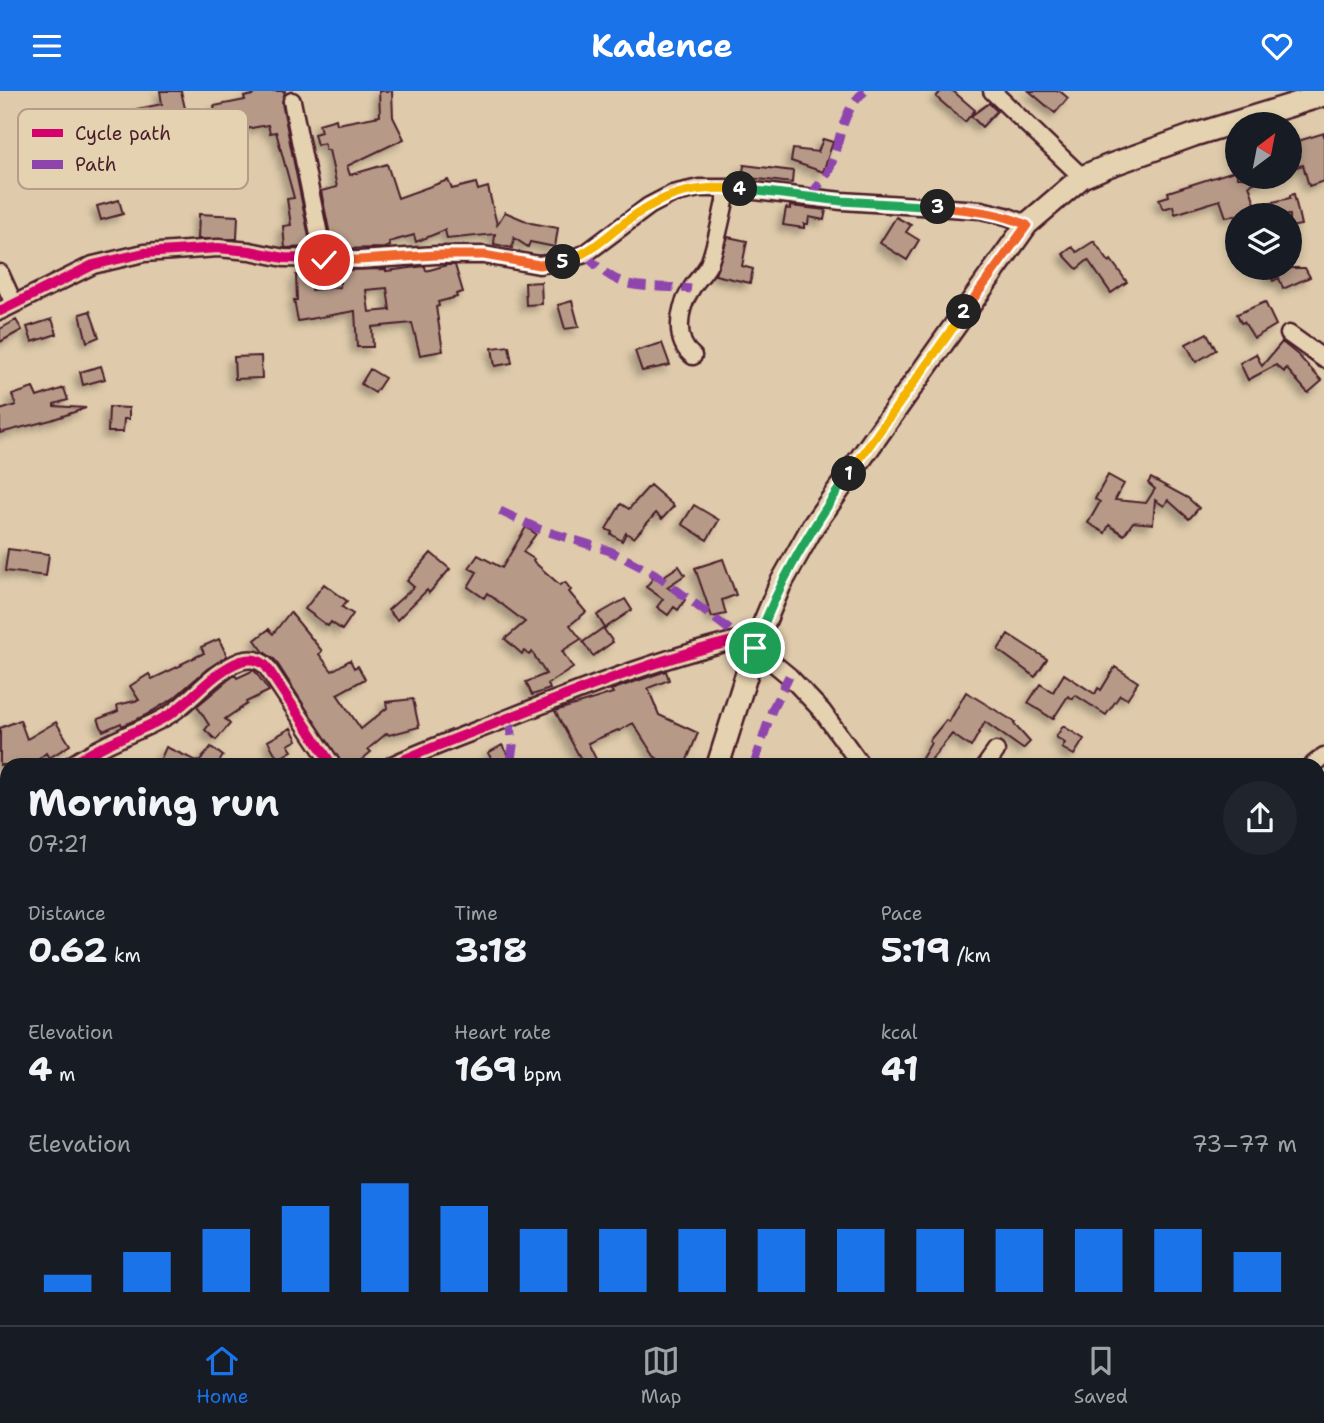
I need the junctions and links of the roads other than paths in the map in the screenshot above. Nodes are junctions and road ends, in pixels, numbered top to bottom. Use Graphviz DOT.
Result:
graph roads {
  1 [pos="992,91"];
  2 [pos="1324,95"];
  3 [pos="1292,97"];
  4 [pos="292,101"];
  5 [pos="1082,177"];
  6 [pos="728,188"];
  7 [pos="1027,225"];
  8 [pos="324,260"];
  9 [pos="0,273"];
  10 [pos="7,308"];
  11 [pos="1289,334"];
  12 [pos="693,356"];
  13 [pos="1324,359"];
  14 [pos="757,641"];
  15 [pos="996,751"];
  16 [pos="83,758"];
  17 [pos="327,758"];
  18 [pos="407,758"];
  19 [pos="720,758"];
  20 [pos="857,758"];
  21 [pos="991,758"];
  1 -- 5 [label="street"];
  2 -- 3 [label="main road"];
  3 -- 5 [label="main road"];
  4 -- 8 [label="street"];
  5 -- 7 [label="main road"];
  6 -- 7 [label="street"];
  6 -- 8 [label="street"];
  6 -- 12 [label="street"];
  7 -- 14 [label="main road"];
  8 -- 10 [label="street"];
  9 -- 10 [label="street"];
  11 -- 13 [label="street"];
  14 -- 18 [label="street"];
  14 -- 19 [label="main road"];
  14 -- 20 [label="street"];
  15 -- 21 [label="street"];
  16 -- 17 [label="street"];
}
